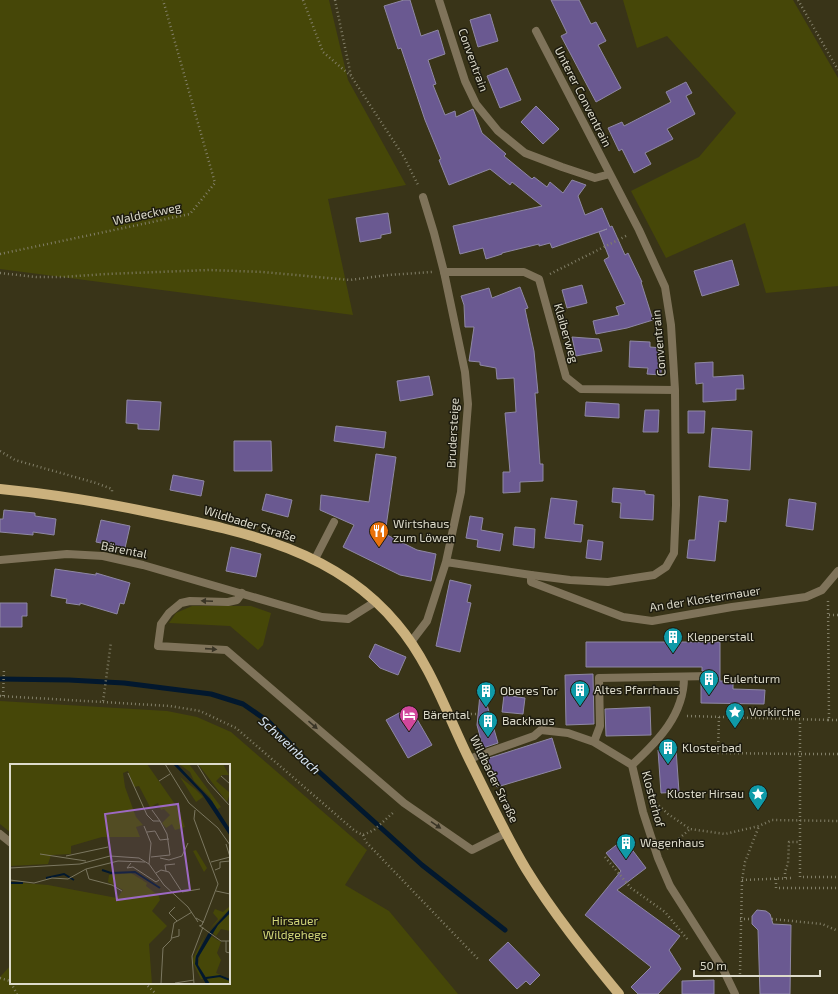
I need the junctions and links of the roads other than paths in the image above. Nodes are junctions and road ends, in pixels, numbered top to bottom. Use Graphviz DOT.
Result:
graph roads {
  1 [pos="439,0"];
  2 [pos="536,31"];
  3 [pos="610,174"];
  4 [pos="423,196"];
  5 [pos="444,272"];
  6 [pos="675,390"];
  7 [pos="0,489"];
  8 [pos="334,522"];
  9 [pos="315,559"];
  10 [pos="0,560"];
  11 [pos="446,562"];
  12 [pos="838,572"];
  13 [pos="531,575"];
  14 [pos="242,593"];
  15 [pos="376,602"];
  16 [pos="411,642"];
  17 [pos="712,676"];
  18 [pos="684,677"];
  19 [pos="594,742"];
  20 [pos="469,759"];
  21 [pos="632,765"];
  22 [pos="506,832"];
  23 [pos="0,834"];
  24 [pos="10,842"];
  25 [pos="619,994"];
  26 [pos="734,994"];
  1 -- 3 [label="street, Conventrain"];
  2 -- 3 [label="street, Unterer Conventrain"];
  3 -- 6 [label="street, Conventrain"];
  4 -- 5 [label="street, Brudersteige"];
  5 -- 6 [label="street, Klaiberweg"];
  5 -- 11 [label="street, Brudersteige"];
  6 -- 13 [label="street, Conventrain"];
  7 -- 9 [label="main road, Wildbader Straße"];
  8 -- 9 [label="street"];
  9 -- 15 [label="main road, Wildbader Straße"];
  10 -- 14 [label="street, Bärental"];
  11 -- 13 [label="street, Conventrain"];
  11 -- 16 [label="street, Brudersteige"];
  12 -- 13 [label="street, An der Klostermauer"];
  14 -- 15 [label="street, Bärental"];
  14 -- 22 [label="street, one-way"];
  15 -- 16 [label="main road, Wildbader Straße"];
  16 -- 20 [label="main road, Wildbader Straße"];
  17 -- 18 [label="street"];
  18 -- 19 [label="street"];
  18 -- 21 [label="street"];
  19 -- 20 [label="street, Klosterhof"];
  19 -- 21 [label="street, Klosterhof"];
  20 -- 22 [label="main road, Wildbader Straße"];
  21 -- 26 [label="street, Klosterhof"];
  22 -- 25 [label="main road, Wildbader Straße"];
  23 -- 24 [label="street"];
}
